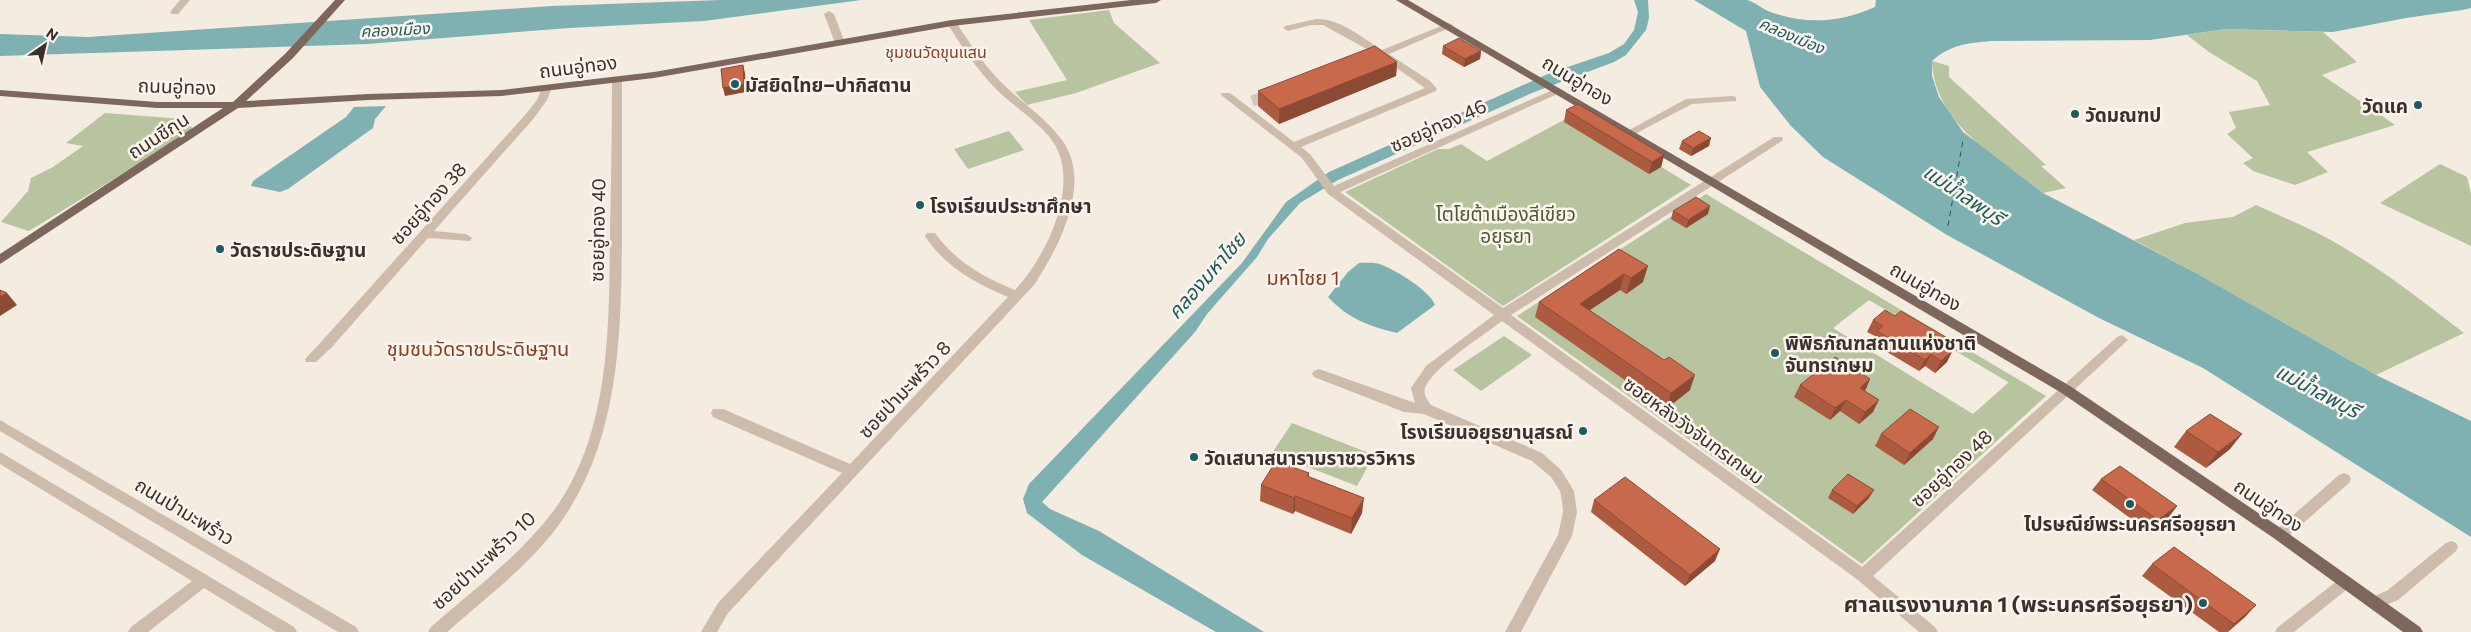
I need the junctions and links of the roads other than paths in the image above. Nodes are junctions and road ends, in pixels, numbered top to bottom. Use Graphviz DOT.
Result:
graph roads {
  1 [pos="185,0"];
  2 [pos="340,0"];
  3 [pos="1156,0"];
  4 [pos="1401,0"];
  5 [pos="175,12"];
  6 [pos="829,14"];
  7 [pos="952,23"];
  8 [pos="1449,26"];
  9 [pos="1288,28"];
  10 [pos="840,43"];
  11 [pos="1380,54"];
  12 [pos="1361,61"];
  13 [pos="617,81"];
  14 [pos="1556,89"];
  15 [pos="546,90"];
  16 [pos="0,93"];
  17 [pos="1226,95"];
  18 [pos="1732,99"];
  19 [pos="1252,101"];
  20 [pos="234,106"];
  21 [pos="1240,106"];
  22 [pos="1629,133"];
  23 [pos="1778,139"];
  24 [pos="1293,146"];
  25 [pos="1710,181"];
  26 [pos="1330,189"];
  27 [pos="425,234"];
  28 [pos="931,236"];
  29 [pos="466,238"];
  30 [pos="0,260"];
  31 [pos="1016,296"];
  32 [pos="1503,314"];
  33 [pos="2122,340"];
  34 [pos="311,359"];
  35 [pos="1319,374"];
  36 [pos="609,378"];
  37 [pos="2066,389"];
  38 [pos="1426,409"];
  39 [pos="718,413"];
  40 [pos="0,425"];
  41 [pos="0,457"];
  42 [pos="852,471"];
  43 [pos="2344,479"];
  44 [pos="2280,535"];
  45 [pos="2451,547"];
  46 [pos="1863,576"];
  47 [pos="204,580"];
  48 [pos="2346,582"];
  49 [pos="2376,603"];
  50 [pos="136,632"];
  51 [pos="289,632"];
  52 [pos="350,632"];
  53 [pos="436,632"];
  54 [pos="709,632"];
  55 [pos="1513,632"];
  56 [pos="1930,632"];
  57 [pos="2283,632"];
  58 [pos="2415,632"];
  1 -- 5 [label="street"];
  2 -- 20 [label="main road, ถนนชีกุน"];
  3 -- 7 [label="main road, ถนนอู่ทอง"];
  4 -- 8 [label="main road, ถนนอู่ทอง"];
  6 -- 10 [label="street"];
  7 -- 10 [label="main road, ถนนอู่ทอง"];
  7 -- 31 [label="street, ซอยป่ามะพร้าว 8"];
  8 -- 11 [label="street"];
  8 -- 14 [label="main road, ถนนอู่ทอง"];
  9 -- 11 [label="street"];
  10 -- 13 [label="main road, ถนนอู่ทอง"];
  11 -- 12 [label="street"];
  11 -- 24 [label="street"];
  13 -- 15 [label="main road, ถนนอู่ทอง"];
  13 -- 36 [label="street, ซอยอู่ทอง 40"];
  14 -- 22 [label="main road, ถนนอู่ทอง"];
  14 -- 26 [label="street, ซอยอู่ทอง 46"];
  15 -- 20 [label="main road, ถนนอู่ทอง"];
  15 -- 27 [label="street, ซอยอู่ทอง 38"];
  16 -- 20 [label="main road, ถนนอู่ทอง"];
  17 -- 21 [label="street, ซอยหลังวังจันทรเกษม"];
  18 -- 22 [label="street"];
  19 -- 21 [label="street"];
  20 -- 30 [label="main road, ถนนชีกุน"];
  21 -- 24 [label="street, ซอยหลังวังจันทรเกษม"];
  22 -- 25 [label="main road, ถนนอู่ทอง"];
  23 -- 25 [label="street"];
  24 -- 26 [label="street, ซอยหลังวังจันทรเกษม"];
  25 -- 32 [label="street"];
  25 -- 37 [label="main road, ถนนอู่ทอง"];
  26 -- 32 [label="street, ซอยหลังวังจันทรเกษม"];
  27 -- 29 [label="street"];
  27 -- 34 [label="street, ซอยอู่ทอง 38"];
  28 -- 31 [label="street"];
  31 -- 42 [label="street, ซอยป่ามะพร้าว 8"];
  32 -- 38 [label="street"];
  32 -- 46 [label="street, ซอยหลังวังจันทรเกษม"];
  33 -- 37 [label="street, ซอยอู่ทอง 48"];
  35 -- 38 [label="street"];
  36 -- 53 [label="street, ซอยป่ามะพร้าว 10"];
  37 -- 44 [label="main road, ถนนอู่ทอง"];
  37 -- 46 [label="street, ซอยอู่ทอง 48"];
  38 -- 55 [label="street"];
  39 -- 42 [label="street"];
  40 -- 52 [label="street, ถนนป่ามะพร้าว"];
  41 -- 47 [label="street"];
  42 -- 54 [label="street, ซอยป่ามะพร้าว 8"];
  43 -- 44 [label="street"];
  44 -- 48 [label="main road, ถนนอู่ทอง"];
  45 -- 49 [label="street"];
  46 -- 56 [label="street, ซอยหลังวังจันทรเกษม"];
  47 -- 50 [label="street"];
  47 -- 51 [label="street"];
  48 -- 49 [label="main road, ถนนอู่ทอง"];
  48 -- 57 [label="street"];
  49 -- 58 [label="main road, ถนนอู่ทอง"];
}
